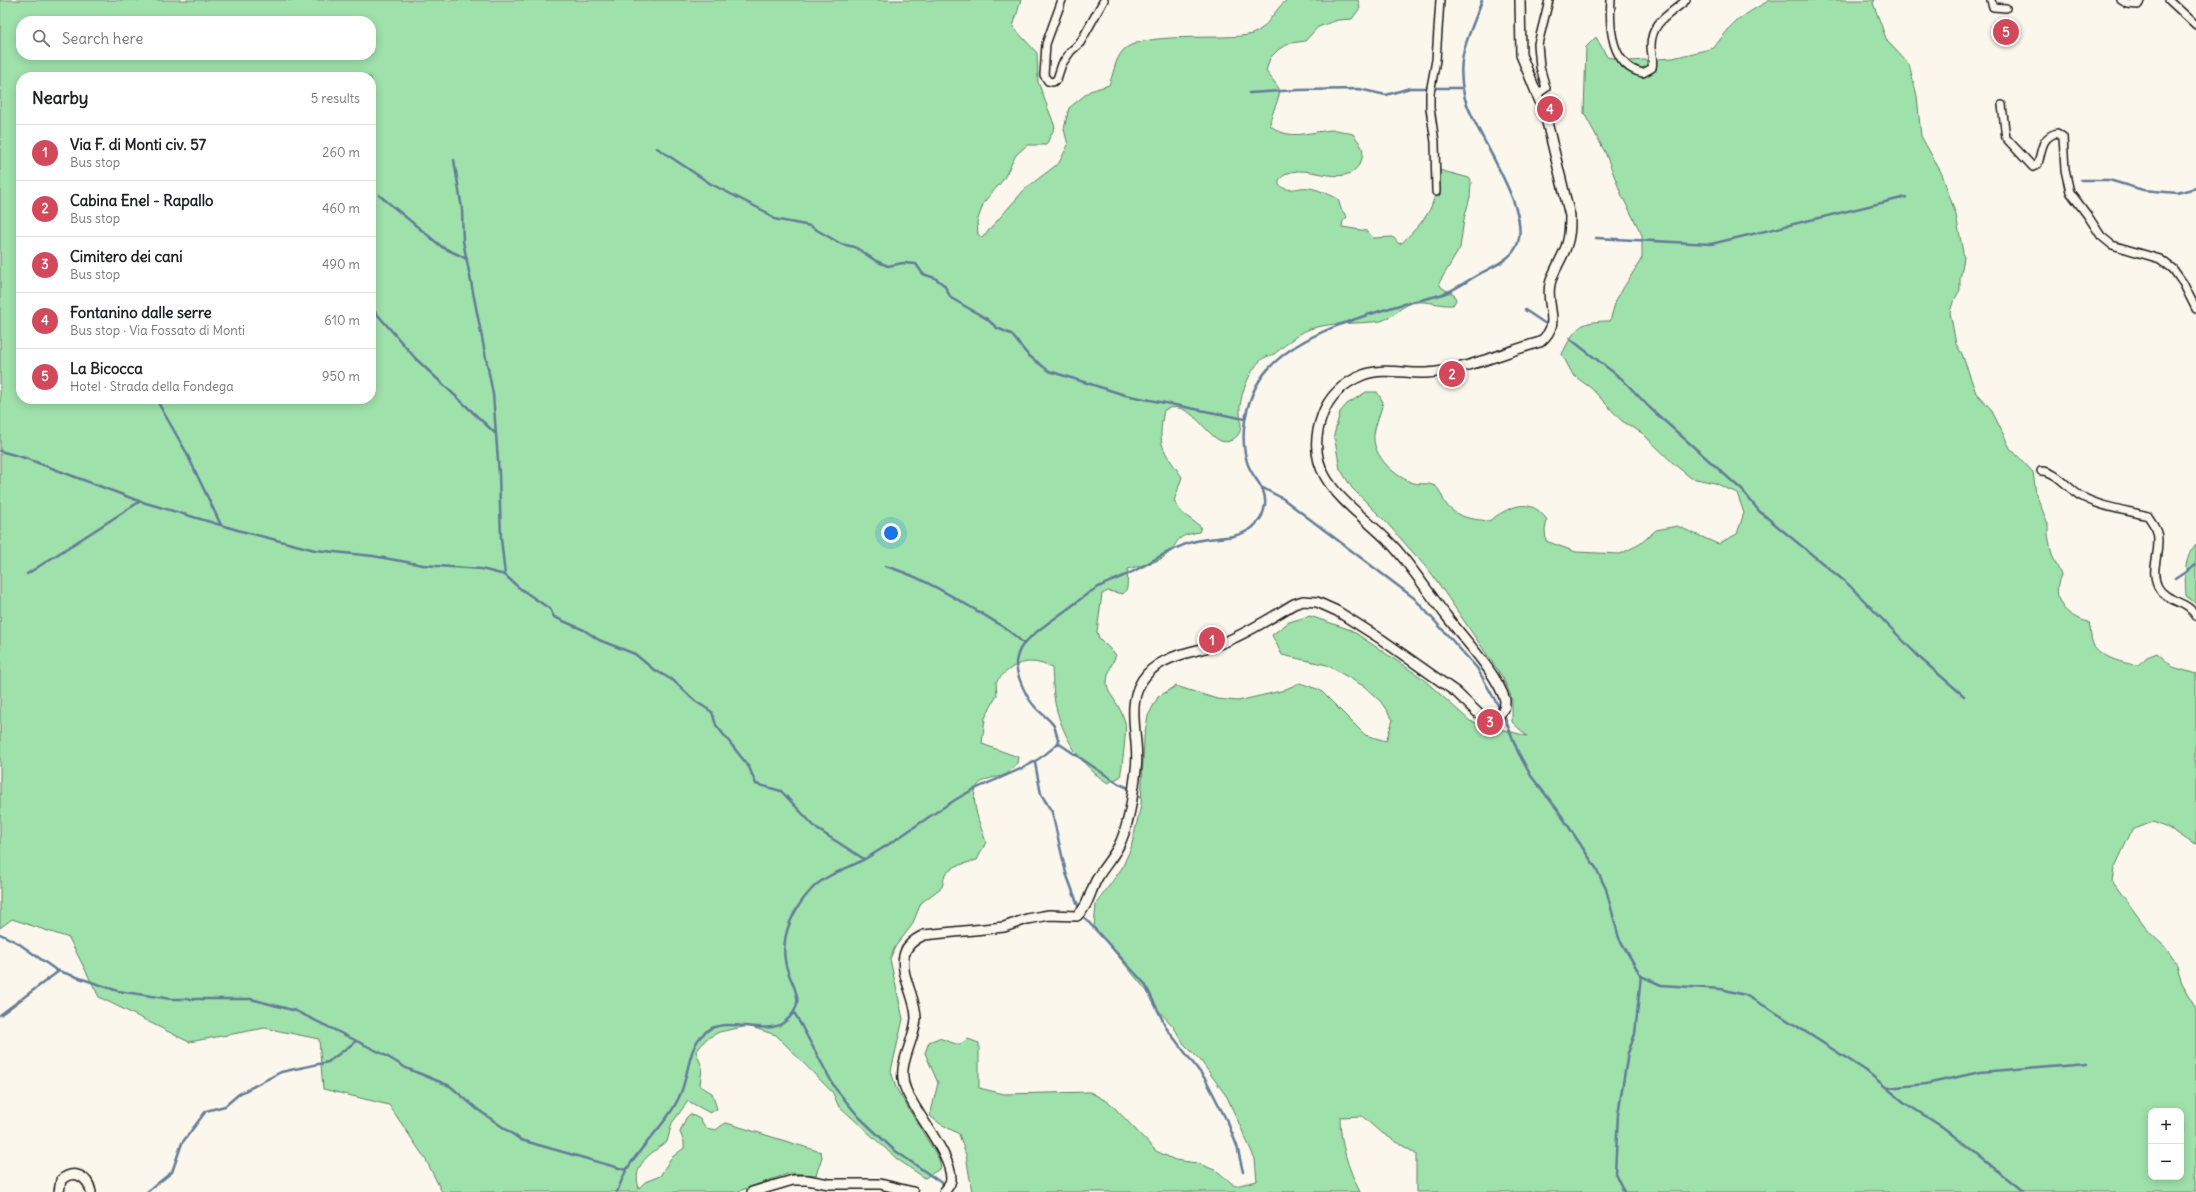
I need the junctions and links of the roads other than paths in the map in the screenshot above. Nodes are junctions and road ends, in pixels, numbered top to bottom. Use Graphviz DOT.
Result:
graph roads {
  1 [pos="1062,0"];
  2 [pos="1104,0"];
  3 [pos="1440,0"];
  4 [pos="1520,0"];
  5 [pos="1549,0"];
  6 [pos="1611,0"];
  7 [pos="1686,0"];
  8 [pos="1991,0"];
  9 [pos="2121,0"];
  10 [pos="2141,0"];
  11 [pos="2169,0"];
  12 [pos="2006,8"];
  13 [pos="2196,25"];
  14 [pos="1536,95"];
  15 [pos="2002,105"];
  16 [pos="1436,192"];
  17 [pos="2196,308"];
  18 [pos="2041,471"];
  19 [pos="2196,616"];
  20 [pos="59,1192"];
  21 [pos="91,1192"];
  22 [pos="752,1192"];
  23 [pos="913,1192"];
  24 [pos="944,1192"];
  1 -- 2 [label="street"];
  3 -- 16 [label="street"];
  4 -- 14 [label="street"];
  5 -- 14 [label="street"];
  6 -- 7 [label="street"];
  8 -- 12 [label="street"];
  9 -- 10 [label="street"];
  11 -- 13 [label="street"];
  14 -- 24 [label="street"];
  15 -- 17 [label="street"];
  18 -- 19 [label="street"];
  20 -- 21 [label="street"];
  22 -- 23 [label="street"];
}
